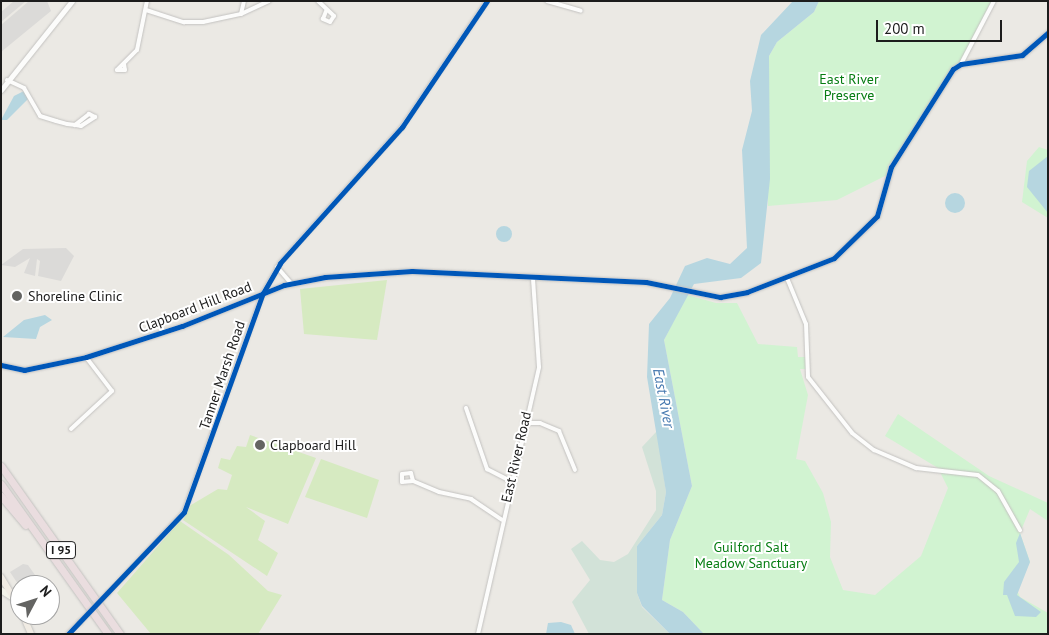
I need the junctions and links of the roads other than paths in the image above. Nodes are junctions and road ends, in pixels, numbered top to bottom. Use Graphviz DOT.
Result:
graph roads {
  1 [pos="72,1"];
  2 [pos="147,1"];
  3 [pos="244,1"];
  4 [pos="269,1"];
  5 [pos="318,1"];
  6 [pos="487,1"];
  7 [pos="547,1"];
  8 [pos="994,1"];
  9 [pos="146,10"];
  10 [pos="326,11"];
  11 [pos="581,11"];
  12 [pos="241,14"];
  13 [pos="1048,32"];
  14 [pos="124,64"];
  15 [pos="961,64"];
  16 [pos="3,84"];
  17 [pos="75,125"];
  18 [pos="277,267"];
  19 [pos="787,278"];
  20 [pos="533,280"];
  21 [pos="290,282"];
  22 [pos="263,293"];
  23 [pos="86,357"];
  24 [pos="1,366"];
  25 [pos="466,408"];
  26 [pos="523,423"];
  27 [pos="71,429"];
  28 [pos="1,466"];
  29 [pos="575,470"];
  30 [pos="510,480"];
  31 [pos="413,481"];
  32 [pos="1,484"];
  33 [pos="1,496"];
  34 [pos="502,520"];
  35 [pos="1020,530"];
  36 [pos="1,577"];
  37 [pos="10,591"];
  38 [pos="82,598"];
  39 [pos="68,634"];
  40 [pos="108,634"];
  41 [pos="120,634"];
  42 [pos="478,634"];
  1 -- 16 [label="street"];
  2 -- 9 [label="street"];
  3 -- 12 [label="street"];
  4 -- 12 [label="street"];
  5 -- 10 [label="street"];
  6 -- 18 [label="street, Tanner Marsh Road"];
  7 -- 11 [label="street"];
  8 -- 15 [label="street"];
  9 -- 12 [label="street"];
  9 -- 14 [label="street"];
  13 -- 15 [label="street"];
  15 -- 19 [label="street, Clapboard Hill Road"];
  16 -- 17 [label="street"];
  17 -- 17 [label="street"];
  18 -- 21 [label="street"];
  18 -- 22 [label="street, Tanner Marsh Road"];
  19 -- 20 [label="street, Clapboard Hill Road"];
  19 -- 35 [label="street"];
  20 -- 21 [label="street, Clapboard Hill Road"];
  20 -- 26 [label="street, East River Road"];
  21 -- 22 [label="street, Clapboard Hill Road"];
  22 -- 23 [label="street, Clapboard Hill Road"];
  22 -- 39 [label="street, Tanner Marsh Road, bridge"];
  23 -- 24 [label="street, Clapboard Hill Road"];
  23 -- 27 [label="street"];
  25 -- 30 [label="street"];
  26 -- 29 [label="street"];
  26 -- 30 [label="street, East River Road"];
  28 -- 41 [label="highway, I 95"];
  30 -- 34 [label="street, East River Road"];
  31 -- 34 [label="street"];
  32 -- 38 [label="highway, I 95"];
  33 -- 38 [label="highway"];
  34 -- 42 [label="street, East River Road"];
  36 -- 37 [label="main road"];
  38 -- 40 [label="highway, I 95"];
}
